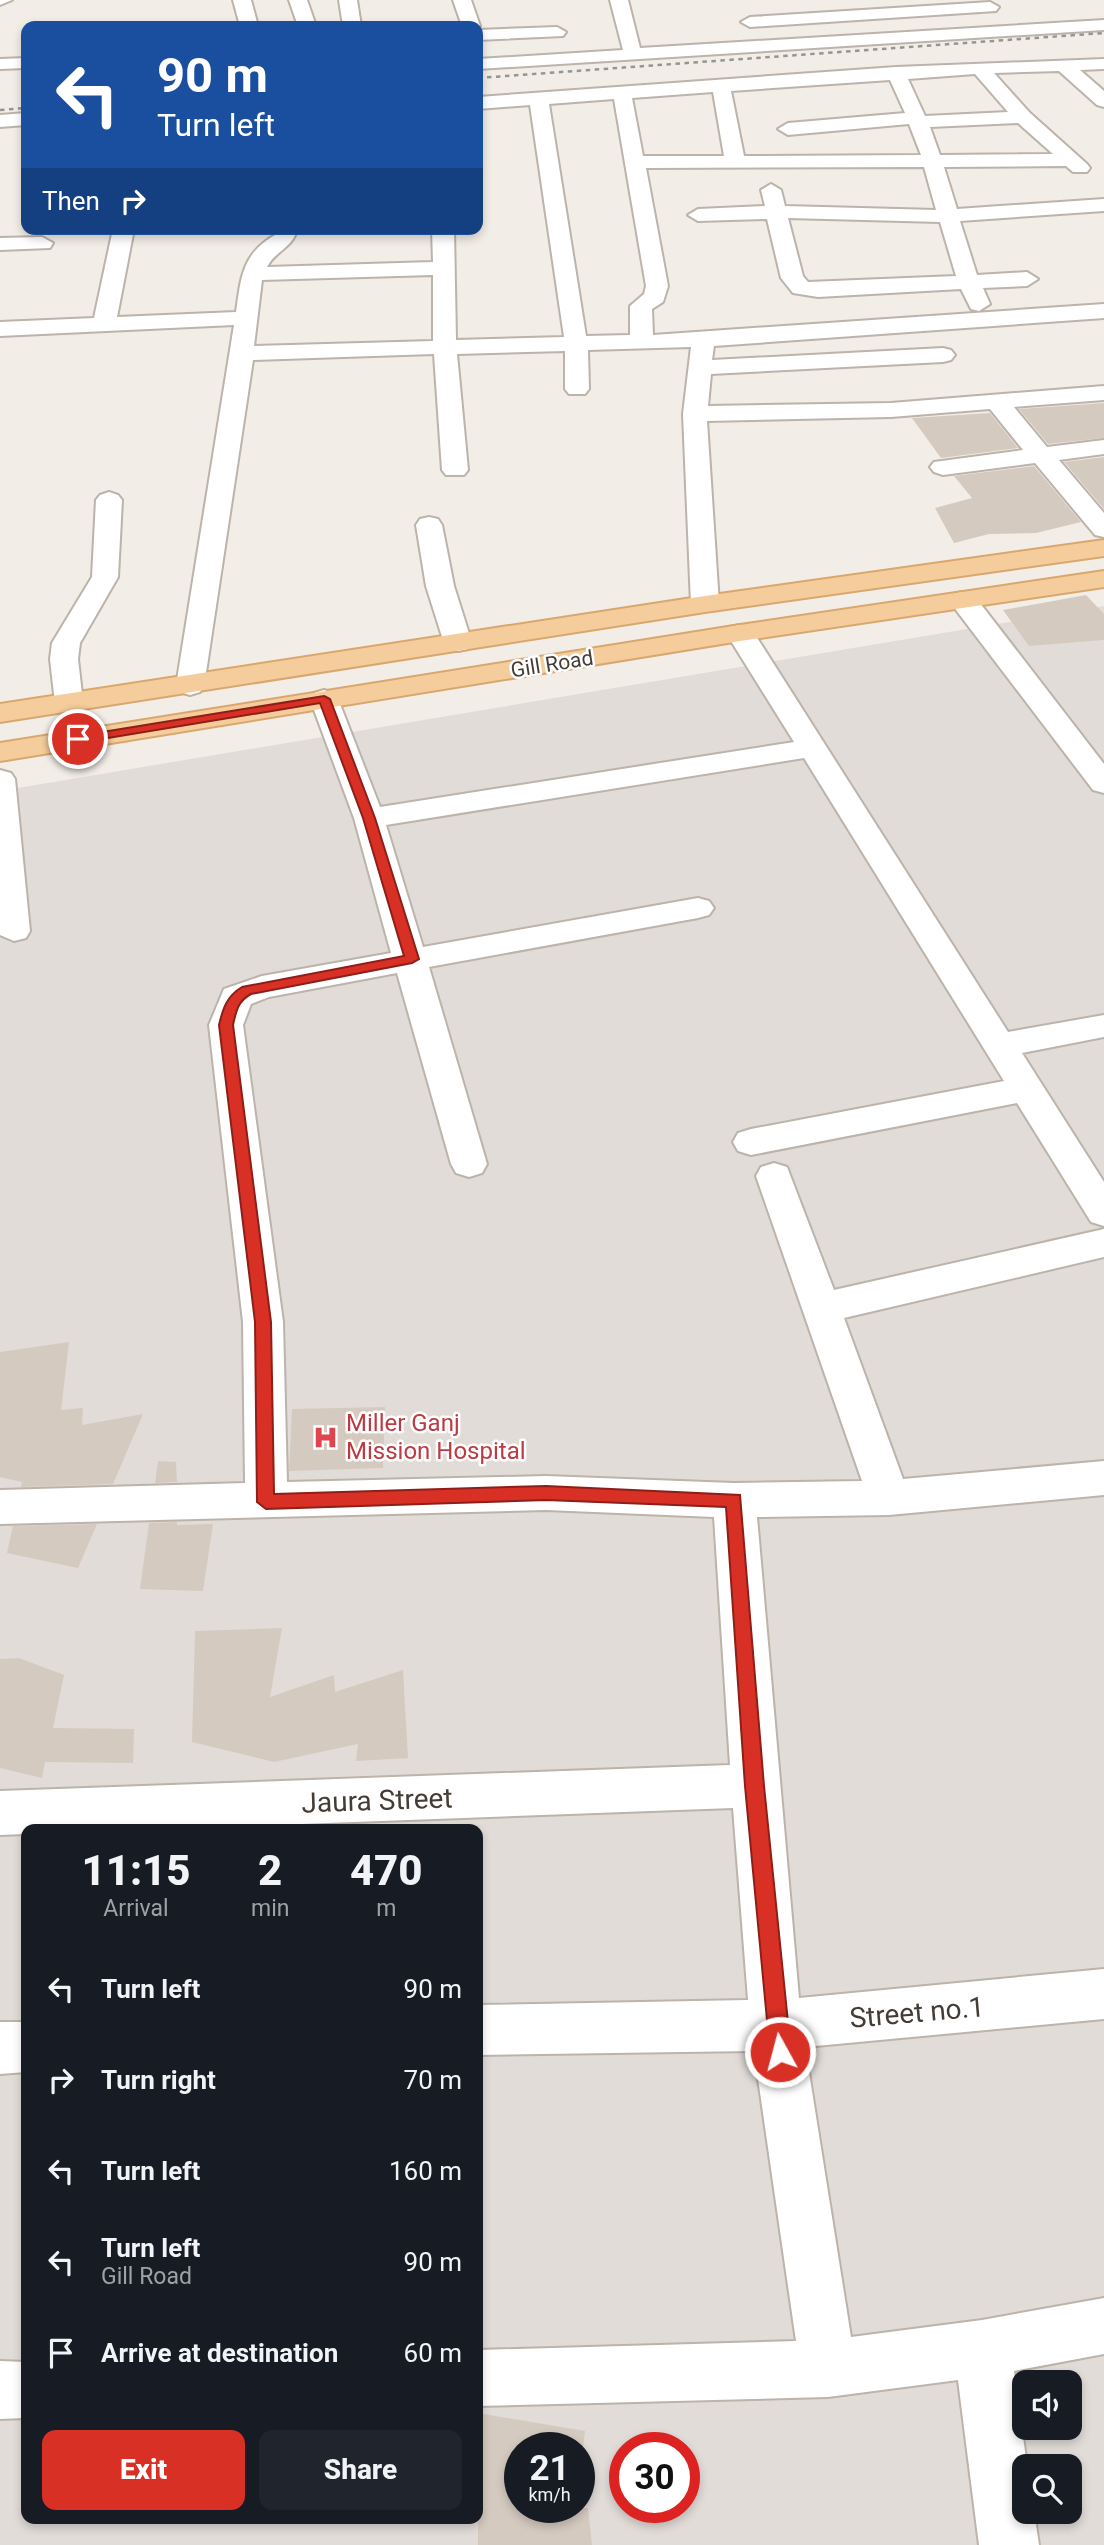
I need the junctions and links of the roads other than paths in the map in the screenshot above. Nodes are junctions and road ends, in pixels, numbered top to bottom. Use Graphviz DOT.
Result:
graph roads {
  1 [pos="243,0"];
  2 [pos="298,0"];
  3 [pos="348,0"];
  4 [pos="462,0"];
  5 [pos="619,0"];
  6 [pos="783,0"];
  7 [pos="894,6"];
  8 [pos="1008,6"];
  9 [pos="792,19"];
  10 [pos="248,21"];
  11 [pos="305,21"];
  12 [pos="351,21"];
  13 [pos="469,21"];
  14 [pos="726,24"];
  15 [pos="1104,25"];
  16 [pos="557,32"];
  17 [pos="483,35"];
  18 [pos="817,45"];
  19 [pos="633,55"];
  20 [pos="483,59"];
  21 [pos="21,63"];
  22 [pos="0,64"];
  23 [pos="1104,64"];
  24 [pos="1063,65"];
  25 [pos="980,68"];
  26 [pos="896,74"];
  27 [pos="776,82"];
  28 [pos="721,86"];
  29 [pos="622,93"];
  30 [pos="539,100"];
  31 [pos="1104,101"];
  32 [pos="483,103"];
  33 [pos="1023,117"];
  34 [pos="21,119"];
  35 [pos="917,120"];
  36 [pos="0,121"];
  37 [pos="788,129"];
  38 [pos="933,160"];
  39 [pos="1072,160"];
  40 [pos="735,161"];
  41 [pos="763,161"];
  42 [pos="796,161"];
  43 [pos="637,162"];
  44 [pos="1104,192"];
  45 [pos="1104,205"];
  46 [pos="778,212"];
  47 [pos="698,215"];
  48 [pos="946,216"];
  49 [pos="123,235"];
  50 [pos="286,235"];
  51 [pos="443,235"];
  52 [pos="42,243"];
  53 [pos="0,244"];
  54 [pos="445,268"];
  55 [pos="252,274"];
  56 [pos="1027,279"];
  57 [pos="968,281"];
  58 [pos="1104,312"];
  59 [pos="247,318"];
  60 [pos="987,320"];
  61 [pos="104,324"];
  62 [pos="0,329"];
  63 [pos="703,340"];
  64 [pos="642,341"];
  65 [pos="576,342"];
  66 [pos="445,346"];
  67 [pos="242,353"];
  68 [pos="943,355"];
  69 [pos="700,368"];
  70 [pos="577,389"];
  71 [pos="1104,393"];
  72 [pos="997,403"];
  73 [pos="695,414"];
  74 [pos="1104,447"];
  75 [pos="1040,455"];
  76 [pos="943,467"];
  77 [pos="455,470"];
  78 [pos="109,500"];
  79 [pos="429,525"];
  80 [pos="1104,529"];
  81 [pos="1104,548"];
  82 [pos="1103,580"];
  83 [pos="963,600"];
  84 [pos="705,604"];
  85 [pos="740,634"];
  86 [pos="458,643"];
  87 [pos="190,685"];
  88 [pos="324,699"];
  89 [pos="69,703"];
  90 [pos="0,713"];
  91 [pos="812,748"];
  92 [pos="0,752"];
  93 [pos="1093,754"];
  94 [pos="0,779"];
  95 [pos="1104,784"];
  96 [pos="369,818"];
  97 [pos="698,908"];
  98 [pos="14,931"];
  99 [pos="412,959"];
  100 [pos="1104,1026"];
  101 [pos="1000,1045"];
  102 [pos="1026,1089"];
  103 [pos="751,1142"];
  104 [pos="469,1164"];
  105 [pos="774,1176"];
  106 [pos="1099,1194"];
  107 [pos="1104,1243"];
  108 [pos="821,1308"];
  109 [pos="1104,1478"];
  110 [pos="889,1498"];
  111 [pos="734,1500"];
  112 [pos="266,1502"];
  113 [pos="0,1507"];
  114 [pos="755,1786"];
  115 [pos="0,1813"];
  116 [pos="1104,1994"];
  117 [pos="776,2025"];
  118 [pos="483,2030"];
  119 [pos="21,2047"];
  120 [pos="0,2048"];
  121 [pos="1104,2326"];
  122 [pos="982,2348"];
  123 [pos="828,2369"];
  124 [pos="483,2378"];
  125 [pos="0,2390"];
  126 [pos="21,2390"];
  127 [pos="1009,2545"];
  1 -- 10 [label="street"];
  2 -- 11 [label="street"];
  3 -- 12 [label="street"];
  4 -- 13 [label="street"];
  5 -- 19 [label="street"];
  6 -- 9 [label="street"];
  7 -- 8 [label="street"];
  7 -- 9 [label="street"];
  9 -- 14 [label="street"];
  9 -- 18 [label="street"];
  15 -- 18 [label="street"];
  16 -- 17 [label="street"];
  18 -- 19 [label="street"];
  19 -- 20 [label="street"];
  21 -- 22 [label="street"];
  23 -- 24 [label="street"];
  24 -- 25 [label="street"];
  24 -- 31 [label="street"];
  25 -- 26 [label="street"];
  25 -- 33 [label="street"];
  26 -- 27 [label="street"];
  26 -- 35 [label="street"];
  27 -- 28 [label="street"];
  27 -- 37 [label="street"];
  28 -- 29 [label="street"];
  28 -- 40 [label="street"];
  29 -- 30 [label="street"];
  29 -- 43 [label="street"];
  30 -- 32 [label="street"];
  30 -- 65 [label="street"];
  33 -- 35 [label="street"];
  33 -- 39 [label="street"];
  34 -- 36 [label="street"];
  35 -- 37 [label="street"];
  35 -- 38 [label="street"];
  37 -- 42 [label="street"];
  38 -- 39 [label="street"];
  38 -- 42 [label="street"];
  38 -- 48 [label="street"];
  39 -- 44 [label="street"];
  40 -- 41 [label="street"];
  40 -- 43 [label="street"];
  41 -- 42 [label="street"];
  41 -- 46 [label="street"];
  43 -- 64 [label="street"];
  45 -- 48 [label="street"];
  46 -- 47 [label="street"];
  46 -- 48 [label="street"];
  46 -- 57 [label="street"];
  48 -- 57 [label="street"];
  49 -- 61 [label="street"];
  50 -- 55 [label="street"];
  51 -- 54 [label="street"];
  52 -- 53 [label="street"];
  54 -- 55 [label="street"];
  54 -- 66 [label="street"];
  55 -- 59 [label="street"];
  56 -- 57 [label="street"];
  57 -- 60 [label="street"];
  58 -- 60 [label="street"];
  59 -- 61 [label="street"];
  59 -- 67 [label="street"];
  60 -- 63 [label="street"];
  61 -- 62 [label="street"];
  63 -- 64 [label="street"];
  63 -- 69 [label="street"];
  64 -- 65 [label="street"];
  65 -- 66 [label="street"];
  65 -- 70 [label="street"];
  66 -- 67 [label="street"];
  66 -- 77 [label="street"];
  67 -- 87 [label="street"];
  68 -- 69 [label="street"];
  69 -- 73 [label="street"];
  71 -- 72 [label="street"];
  72 -- 73 [label="street"];
  72 -- 75 [label="street"];
  73 -- 84 [label="street"];
  74 -- 75 [label="street"];
  75 -- 76 [label="street"];
  75 -- 80 [label="street"];
  78 -- 89 [label="street"];
  79 -- 86 [label="street"];
  81 -- 84 [label="main road, Gill Road"];
  82 -- 83 [label="main road, Gill Road"];
  83 -- 85 [label="main road, Gill Road"];
  83 -- 93 [label="street"];
  84 -- 86 [label="main road, Gill Road"];
  85 -- 88 [label="main road, Gill Road"];
  85 -- 91 [label="street"];
  86 -- 87 [label="main road, Gill Road"];
  87 -- 89 [label="main road, Gill Road"];
  88 -- 92 [label="main road, Gill Road"];
  88 -- 96 [label="street"];
  89 -- 90 [label="main road, Gill Road"];
  91 -- 96 [label="street"];
  91 -- 101 [label="street"];
  93 -- 95 [label="street"];
  94 -- 98 [label="street"];
  96 -- 99 [label="street"];
  97 -- 99 [label="street"];
  99 -- 104 [label="street"];
  99 -- 112 [label="street"];
  100 -- 101 [label="street"];
  101 -- 102 [label="street"];
  102 -- 103 [label="street"];
  102 -- 106 [label="street"];
  105 -- 108 [label="street"];
  107 -- 108 [label="street"];
  108 -- 110 [label="street"];
  109 -- 110 [label="street"];
  110 -- 111 [label="street"];
  111 -- 112 [label="street"];
  111 -- 114 [label="street"];
  112 -- 113 [label="street"];
  114 -- 115 [label="street, Jaura Street"];
  114 -- 117 [label="street"];
  116 -- 117 [label="street, Street no.1"];
  117 -- 118 [label="street, Street no.1"];
  117 -- 123 [label="street"];
  119 -- 120 [label="street"];
  121 -- 122 [label="street"];
  122 -- 123 [label="street"];
  122 -- 127 [label="street"];
  123 -- 124 [label="street"];
  125 -- 126 [label="street"];
}
